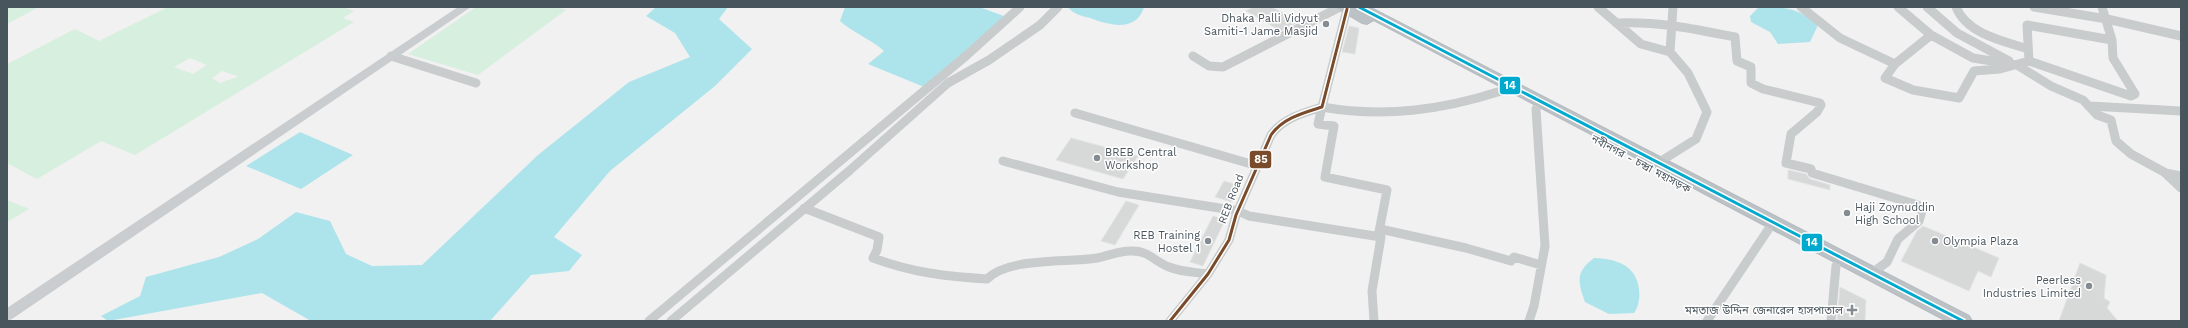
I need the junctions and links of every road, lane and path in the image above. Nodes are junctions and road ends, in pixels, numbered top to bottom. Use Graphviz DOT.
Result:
graph roads {
  1 [pos="465,7"];
  2 [pos="1020,7"];
  3 [pos="1058,7"];
  4 [pos="1598,7"];
  5 [pos="1673,7"];
  6 [pos="1801,7"];
  7 [pos="1898,7"];
  8 [pos="1927,7"];
  9 [pos="1956,7"];
  10 [pos="2034,7"];
  11 [pos="2102,7"];
  12 [pos="1347,8"];
  13 [pos="2107,19"];
  14 [pos="1616,23"];
  15 [pos="1672,25"];
  16 [pos="1931,35"];
  17 [pos="2181,36"];
  18 [pos="2112,40"];
  19 [pos="2028,49"];
  20 [pos="1670,52"];
  21 [pos="391,56"];
  22 [pos="1193,56"];
  23 [pos="2029,61"];
  24 [pos="1896,64"];
  25 [pos="2017,65"];
  26 [pos="476,83"];
  27 [pos="1501,91"];
  28 [pos="2090,106"];
  29 [pos="1322,107"];
  30 [pos="1536,109"];
  31 [pos="2181,111"];
  32 [pos="1075,113"];
  33 [pos="1003,161"];
  34 [pos="1658,163"];
  35 [pos="1258,166"];
  36 [pos="2164,172"];
  37 [pos="2181,176"];
  38 [pos="2181,188"];
  39 [pos="804,208"];
  40 [pos="1238,211"];
  41 [pos="1768,230"];
  42 [pos="1379,233"];
  43 [pos="1541,265"];
  44 [pos="1836,266"];
  45 [pos="1872,273"];
  46 [pos="1208,274"];
  47 [pos="7,314"];
  48 [pos="649,321"];
  49 [pos="671,321"];
  50 [pos="1170,321"];
  51 [pos="1374,321"];
  52 [pos="1529,321"];
  53 [pos="1707,321"];
  54 [pos="1831,321"];
  55 [pos="1940,321"];
  56 [pos="1963,321"];
  1 -- 21 [label="street"];
  2 -- 48 [label="street"];
  3 -- 39 [label="street"];
  4 -- 14 [label="street"];
  5 -- 15 [label="street"];
  6 -- 24 [label="street"];
  7 -- 16 [label="street"];
  8 -- 25 [label="street"];
  9 -- 19 [label="street"];
  10 -- 13 [label="street"];
  11 -- 13 [label="street"];
  12 -- 22 [label="street"];
  12 -- 27 [label="highway, নবীনগর - চন্দ্রা মহাসড়ক"];
  12 -- 29 [label="street"];
  12 -- 34 [label="highway, নবীনগর - চন্দ্রা মহাসড়ক"];
  13 -- 17 [label="street"];
  13 -- 18 [label="street"];
  14 -- 15 [label="street"];
  14 -- 20 [label="street"];
  15 -- 20 [label="street"];
  15 -- 45 [label="street"];
  16 -- 24 [label="street"];
  16 -- 25 [label="street"];
  18 -- 19 [label="street"];
  18 -- 23 [label="street"];
  19 -- 23 [label="street"];
  20 -- 34 [label="street"];
  21 -- 26 [label="street"];
  21 -- 47 [label="street"];
  23 -- 25 [label="street"];
  24 -- 25 [label="street"];
  25 -- 28 [label="street"];
  27 -- 29 [label="street"];
  27 -- 30 [label="highway, নবীনগর - চন্দ্রা মহাসড়ক"];
  28 -- 31 [label="street"];
  28 -- 36 [label="street"];
  29 -- 35 [label="street, REB Road"];
  29 -- 42 [label="street"];
  30 -- 41 [label="highway, নবীনগর - চন্দ্রা মহাসড়ক"];
  30 -- 43 [label="street"];
  32 -- 35 [label="street"];
  33 -- 40 [label="street"];
  34 -- 45 [label="highway, নবীনগর - চন্দ্রা মহাসড়ক"];
  35 -- 40 [label="street, REB Road"];
  36 -- 37 [label="street"];
  36 -- 38 [label="street"];
  39 -- 46 [label="street"];
  39 -- 49 [label="street"];
  40 -- 42 [label="street"];
  40 -- 46 [label="street, REB Road"];
  41 -- 44 [label="highway, নবীনগর - চন্দ্রা মহাসড়ক"];
  41 -- 53 [label="street"];
  42 -- 43 [label="street"];
  42 -- 51 [label="street"];
  43 -- 52 [label="street"];
  44 -- 54 [label="street"];
  44 -- 55 [label="highway, নবীনগর - চন্দ্রা মহাসড়ক"];
  45 -- 56 [label="highway, নবীনগর - চন্দ্রা মহাসড়ক"];
  46 -- 50 [label="street, REB Road"];
}
